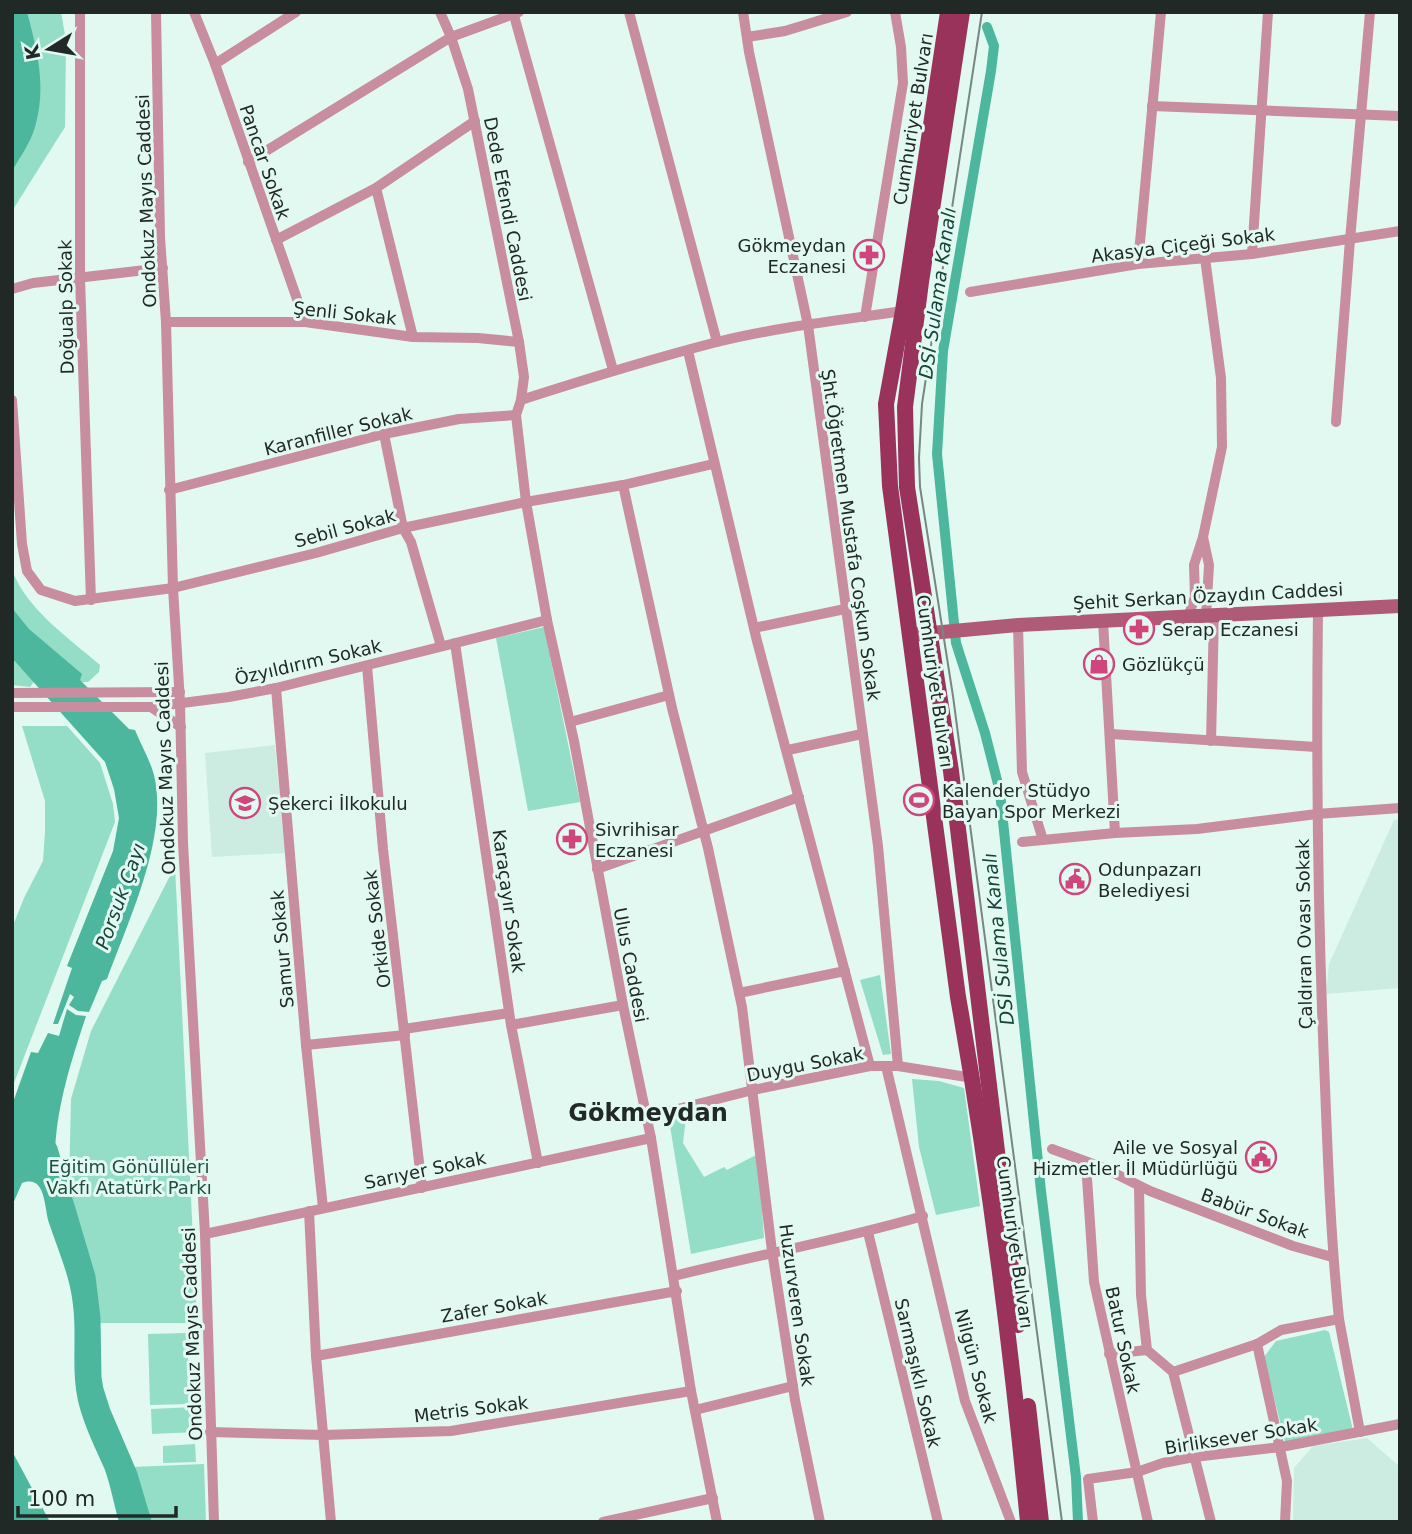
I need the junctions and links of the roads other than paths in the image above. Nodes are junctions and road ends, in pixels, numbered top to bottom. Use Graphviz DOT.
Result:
graph roads {
  1 [pos="80,12"];
  2 [pos="156,12"];
  3 [pos="194,12"];
  4 [pos="296,12"];
  5 [pos="440,12"];
  6 [pos="629,12"];
  7 [pos="743,12"];
  8 [pos="847,12"];
  9 [pos="895,12"];
  10 [pos="1161,12"];
  11 [pos="1268,12"];
  12 [pos="1370,12"];
  13 [pos="515,13"];
  14 [pos="949,13"];
  15 [pos="451,37"];
  16 [pos="747,37"];
  17 [pos="215,64"];
  18 [pos="1152,106"];
  19 [pos="1260,110"];
  20 [pos="1361,114"];
  21 [pos="1400,117"];
  22 [pos="475,121"];
  23 [pos="248,162"];
  24 [pos="376,188"];
  25 [pos="1400,231"];
  26 [pos="276,240"];
  27 [pos="1350,240"];
  28 [pos="1252,254"];
  29 [pos="1205,258"];
  30 [pos="1138,264"];
  31 [pos="163,268"];
  32 [pos="80,278"];
  33 [pos="12,289"];
  34 [pos="970,292"];
  35 [pos="903,311"];
  36 [pos="865,317"];
  37 [pos="166,322"];
  38 [pos="305,322"];
  39 [pos="808,325"];
  40 [pos="413,337"];
  41 [pos="519,342"];
  42 [pos="717,342"];
  43 [pos="688,351"];
  44 [pos="613,370"];
  45 [pos="12,400"];
  46 [pos="521,400"];
  47 [pos="516,415"];
  48 [pos="1336,422"];
  49 [pos="384,434"];
  50 [pos="713,464"];
  51 [pos="623,485"];
  52 [pos="169,489"];
  53 [pos="526,502"];
  54 [pos="403,528"];
  55 [pos="1203,537"];
  56 [pos="173,588"];
  57 [pos="91,600"];
  58 [pos="1400,606"];
  59 [pos="845,609"];
  60 [pos="1318,610"];
  61 [pos="1210,616"];
  62 [pos="1188,617"];
  63 [pos="547,620"];
  64 [pos="1103,621"];
  65 [pos="1018,625"];
  66 [pos="754,628"];
  67 [pos="928,633"];
  68 [pos="910,635"];
  69 [pos="455,643"];
  70 [pos="441,646"];
  71 [pos="367,666"];
  72 [pos="276,688"];
  73 [pos="12,693"];
  74 [pos="669,695"];
  75 [pos="180,697"];
  76 [pos="12,707"];
  77 [pos="151,707"];
  78 [pos="569,722"];
  79 [pos="181,727"];
  80 [pos="862,734"];
  81 [pos="1111,734"];
  82 [pos="1211,741"];
  83 [pos="1316,747"];
  84 [pos="788,750"];
  85 [pos="799,797"];
  86 [pos="1400,808"];
  87 [pos="1317,814"];
  88 [pos="704,831"];
  89 [pos="1115,832"];
  90 [pos="1043,840"];
  91 [pos="1021,842"];
  92 [pos="597,869"];
  93 [pos="845,971"];
  94 [pos="739,993"];
  95 [pos="623,1005"];
  96 [pos="509,1013"];
  97 [pos="511,1025"];
  98 [pos="404,1032"];
  99 [pos="306,1045"];
  100 [pos="870,1066"];
  101 [pos="886,1066"];
  102 [pos="898,1066"];
  103 [pos="973,1078"];
  104 [pos="753,1090"];
  105 [pos="646,1117"];
  106 [pos="651,1138"];
  107 [pos="1052,1149"];
  108 [pos="538,1163"];
  109 [pos="1086,1163"];
  110 [pos="1139,1187"];
  111 [pos="422,1188"];
  112 [pos="323,1208"];
  113 [pos="309,1211"];
  114 [pos="923,1216"];
  115 [pos="868,1232"];
  116 [pos="205,1234"];
  117 [pos="772,1251"];
  118 [pos="1332,1257"];
  119 [pos="674,1276"];
  120 [pos="677,1291"];
  121 [pos="1339,1319"];
  122 [pos="1256,1344"];
  123 [pos="1147,1350"];
  124 [pos="1109,1353"];
  125 [pos="316,1356"];
  126 [pos="1172,1371"];
  127 [pos="793,1385"];
  128 [pos="691,1391"];
  129 [pos="695,1410"];
  130 [pos="1400,1424"];
  131 [pos="210,1432"];
  132 [pos="1360,1432"];
  133 [pos="324,1435"];
  134 [pos="1281,1447"];
  135 [pos="1194,1457"];
  136 [pos="1137,1472"];
  137 [pos="713,1498"];
  138 [pos="215,1522"];
  139 [pos="331,1522"];
  140 [pos="603,1522"];
  141 [pos="717,1522"];
  142 [pos="820,1522"];
  143 [pos="938,1522"];
  144 [pos="1011,1522"];
  145 [pos="1028,1522"];
  146 [pos="1041,1522"];
  147 [pos="1093,1522"];
  148 [pos="1148,1522"];
  149 [pos="1211,1522"];
  150 [pos="1285,1522"];
  1 -- 32 [label="street, Doğualp Sokak"];
  2 -- 31 [label="street, Ondokuz Mayıs Caddesi"];
  3 -- 17 [label="street, Pancar Sokak"];
  4 -- 17 [label="street"];
  5 -- 15 [label="street, Dede Efendi Caddesi"];
  6 -- 42 [label="street"];
  7 -- 16 [label="street, Şht.Öğretmen Mustafa Coşkun Sokak"];
  8 -- 16 [label="street"];
  9 -- 36 [label="street"];
  10 -- 18 [label="street"];
  11 -- 19 [label="street"];
  12 -- 20 [label="street"];
  13 -- 15 [label="street"];
  13 -- 44 [label="street"];
  14 -- 35 [label="main road, Cumhuriyet Bulvarı"];
  14 -- 67 [label="main road, Cumhuriyet Bulvarı"];
  15 -- 22 [label="street, Dede Efendi Caddesi"];
  15 -- 23 [label="street"];
  16 -- 39 [label="street, Şht.Öğretmen Mustafa Coşkun Sokak"];
  17 -- 23 [label="street, Pancar Sokak"];
  18 -- 19 [label="street"];
  18 -- 30 [label="street"];
  19 -- 20 [label="street"];
  19 -- 28 [label="street"];
  20 -- 21 [label="street"];
  20 -- 27 [label="street"];
  22 -- 24 [label="street"];
  22 -- 41 [label="street, Dede Efendi Caddesi"];
  23 -- 26 [label="street, Pancar Sokak"];
  24 -- 26 [label="street"];
  24 -- 40 [label="street"];
  25 -- 27 [label="street, Akasya Çiçeği Sokak"];
  26 -- 38 [label="street, Pancar Sokak"];
  27 -- 28 [label="street, Akasya Çiçeği Sokak"];
  27 -- 48 [label="street"];
  28 -- 29 [label="street, Akasya Çiçeği Sokak"];
  29 -- 30 [label="street, Akasya Çiçeği Sokak"];
  29 -- 55 [label="street"];
  30 -- 34 [label="street, Akasya Çiçeği Sokak"];
  31 -- 32 [label="street"];
  31 -- 37 [label="street, Ondokuz Mayıs Caddesi"];
  32 -- 33 [label="street"];
  32 -- 57 [label="street, Doğualp Sokak"];
  35 -- 36 [label="street"];
  35 -- 68 [label="main road, Cumhuriyet Bulvarı"];
  36 -- 39 [label="street"];
  37 -- 38 [label="street, Şenli Sokak"];
  37 -- 52 [label="street, Ondokuz Mayıs Caddesi"];
  38 -- 40 [label="street, Şenli Sokak"];
  39 -- 42 [label="street"];
  39 -- 59 [label="street, Şht.Öğretmen Mustafa Coşkun Sokak"];
  40 -- 41 [label="street, Şenli Sokak"];
  41 -- 46 [label="street, Dede Efendi Caddesi"];
  42 -- 43 [label="street"];
  43 -- 44 [label="street"];
  43 -- 50 [label="street"];
  44 -- 46 [label="street"];
  45 -- 57 [label="street, Sebil Sokak"];
  46 -- 47 [label="street, Dede Efendi Caddesi"];
  47 -- 49 [label="street, Karanfiller Sokak"];
  47 -- 53 [label="street, Ulus Caddesi"];
  49 -- 52 [label="street, Karanfiller Sokak"];
  49 -- 54 [label="street"];
  50 -- 51 [label="street, Sebil Sokak"];
  50 -- 66 [label="street"];
  51 -- 53 [label="street, Sebil Sokak"];
  51 -- 74 [label="street, Huzurveren Sokak"];
  52 -- 56 [label="street, Ondokuz Mayıs Caddesi"];
  53 -- 54 [label="street, Sebil Sokak"];
  53 -- 63 [label="street, Ulus Caddesi"];
  54 -- 56 [label="street, Sebil Sokak"];
  54 -- 70 [label="street"];
  55 -- 61 [label="street"];
  55 -- 62 [label="street"];
  56 -- 57 [label="street, Sebil Sokak"];
  56 -- 75 [label="street, Ondokuz Mayıs Caddesi"];
  58 -- 60 [label="main road, Şehit Serkan Özaydın Caddesi"];
  59 -- 66 [label="street"];
  59 -- 80 [label="street, Şht.Öğretmen Mustafa Coşkun Sokak"];
  60 -- 61 [label="main road, Şehit Serkan Özaydın Caddesi"];
  60 -- 83 [label="street, Çaldıran Ovası Sokak"];
  61 -- 62 [label="main road, Şehit Serkan Özaydın Caddesi"];
  61 -- 82 [label="street"];
  62 -- 64 [label="main road, Şehit Serkan Özaydın Caddesi"];
  63 -- 69 [label="street, Özyıldırım Sokak"];
  63 -- 78 [label="street, Ulus Caddesi"];
  64 -- 65 [label="main road, Şehit Serkan Özaydın Caddesi"];
  64 -- 81 [label="street"];
  65 -- 67 [label="main road, Şehit Serkan Özaydın Caddesi"];
  65 -- 90 [label="street"];
  66 -- 84 [label="street"];
  67 -- 68 [label="main road, Şehit Serkan Özaydın Caddesi"];
  67 -- 146 [label="main road, Cumhuriyet Bulvarı"];
  68 -- 103 [label="main road, Cumhuriyet Bulvarı"];
  69 -- 70 [label="street, Özyıldırım Sokak"];
  69 -- 96 [label="street, Karaçayır Sokak"];
  70 -- 71 [label="street, Özyıldırım Sokak"];
  71 -- 72 [label="street, Özyıldırım Sokak"];
  71 -- 98 [label="street, Orkide Sokak"];
  72 -- 75 [label="street, Özyıldırım Sokak"];
  72 -- 99 [label="street, Samur Sokak"];
  73 -- 75 [label="street"];
  74 -- 78 [label="street"];
  74 -- 88 [label="street, Huzurveren Sokak"];
  75 -- 77 [label="street"];
  75 -- 79 [label="street, Ondokuz Mayıs Caddesi"];
  76 -- 77 [label="street"];
  77 -- 79 [label="street"];
  78 -- 92 [label="street, Ulus Caddesi"];
  79 -- 116 [label="street, Ondokuz Mayıs Caddesi"];
  80 -- 84 [label="street"];
  80 -- 102 [label="street, Şht.Öğretmen Mustafa Coşkun Sokak"];
  81 -- 82 [label="street"];
  81 -- 89 [label="street"];
  82 -- 83 [label="street"];
  83 -- 87 [label="street, Çaldıran Ovası Sokak"];
  84 -- 85 [label="street"];
  85 -- 88 [label="street"];
  85 -- 93 [label="street"];
  86 -- 87 [label="street"];
  87 -- 89 [label="street"];
  87 -- 118 [label="street, Çaldıran Ovası Sokak"];
  88 -- 92 [label="street"];
  88 -- 94 [label="street, Huzurveren Sokak"];
  89 -- 90 [label="street"];
  90 -- 91 [label="street"];
  92 -- 95 [label="street, Ulus Caddesi"];
  93 -- 94 [label="street"];
  93 -- 100 [label="street"];
  94 -- 104 [label="street, Huzurveren Sokak"];
  95 -- 97 [label="street"];
  95 -- 105 [label="street, Ulus Caddesi"];
  96 -- 97 [label="street, Karaçayır Sokak"];
  96 -- 98 [label="street"];
  97 -- 108 [label="street, Karaçayır Sokak"];
  98 -- 99 [label="street"];
  98 -- 111 [label="street, Orkide Sokak"];
  99 -- 112 [label="street, Samur Sokak"];
  100 -- 101 [label="street, Duygu Sokak"];
  100 -- 104 [label="street, Duygu Sokak"];
  101 -- 102 [label="street, Duygu Sokak"];
  101 -- 114 [label="street, Nilgün Sokak"];
  102 -- 103 [label="street, Duygu Sokak"];
  103 -- 145 [label="main road, Cumhuriyet Bulvarı"];
  104 -- 105 [label="street, Duygu Sokak"];
  104 -- 117 [label="street, Huzurveren Sokak"];
  105 -- 106 [label="street, Ulus Caddesi"];
  106 -- 108 [label="street, Sarıyer Sokak"];
  106 -- 119 [label="street, Ulus Caddesi"];
  107 -- 109 [label="street, Babür Sokak"];
  108 -- 111 [label="street, Sarıyer Sokak"];
  109 -- 110 [label="street, Babür Sokak"];
  109 -- 124 [label="street, Batur Sokak"];
  110 -- 118 [label="street, Babür Sokak"];
  110 -- 123 [label="street"];
  111 -- 112 [label="street, Sarıyer Sokak"];
  112 -- 113 [label="street, Sarıyer Sokak"];
  113 -- 116 [label="street, Sarıyer Sokak"];
  113 -- 125 [label="street"];
  114 -- 115 [label="street"];
  114 -- 144 [label="street, Nilgün Sokak"];
  115 -- 117 [label="street"];
  115 -- 143 [label="street, Sarmaşıklı Sokak"];
  116 -- 131 [label="street, Ondokuz Mayıs Caddesi"];
  117 -- 119 [label="street"];
  117 -- 127 [label="street, Huzurveren Sokak"];
  118 -- 121 [label="street, Çaldıran Ovası Sokak"];
  119 -- 120 [label="street, Ulus Caddesi"];
  120 -- 125 [label="street, Zafer Sokak"];
  120 -- 128 [label="street, Ulus Caddesi"];
  121 -- 122 [label="street"];
  121 -- 132 [label="street, Çaldıran Ovası Sokak"];
  122 -- 126 [label="street"];
  122 -- 134 [label="street"];
  123 -- 124 [label="street"];
  123 -- 126 [label="street"];
  124 -- 136 [label="street, Batur Sokak"];
  125 -- 133 [label="street"];
  126 -- 135 [label="street"];
  127 -- 129 [label="street"];
  127 -- 142 [label="street, Huzurveren Sokak"];
  128 -- 129 [label="street, Ulus Caddesi"];
  128 -- 133 [label="street, Metris Sokak"];
  129 -- 137 [label="street, Ulus Caddesi"];
  130 -- 132 [label="street, Birliksever Sokak"];
  131 -- 133 [label="street, Metris Sokak"];
  131 -- 138 [label="street, Ondokuz Mayıs Caddesi"];
  132 -- 134 [label="street, Birliksever Sokak"];
  133 -- 139 [label="street"];
  134 -- 135 [label="street, Birliksever Sokak"];
  134 -- 150 [label="street"];
  135 -- 136 [label="street, Birliksever Sokak"];
  135 -- 149 [label="street"];
  136 -- 147 [label="street, Birliksever Sokak"];
  136 -- 148 [label="street, Batur Sokak"];
  137 -- 140 [label="street"];
  137 -- 141 [label="street, Ulus Caddesi"];
}
